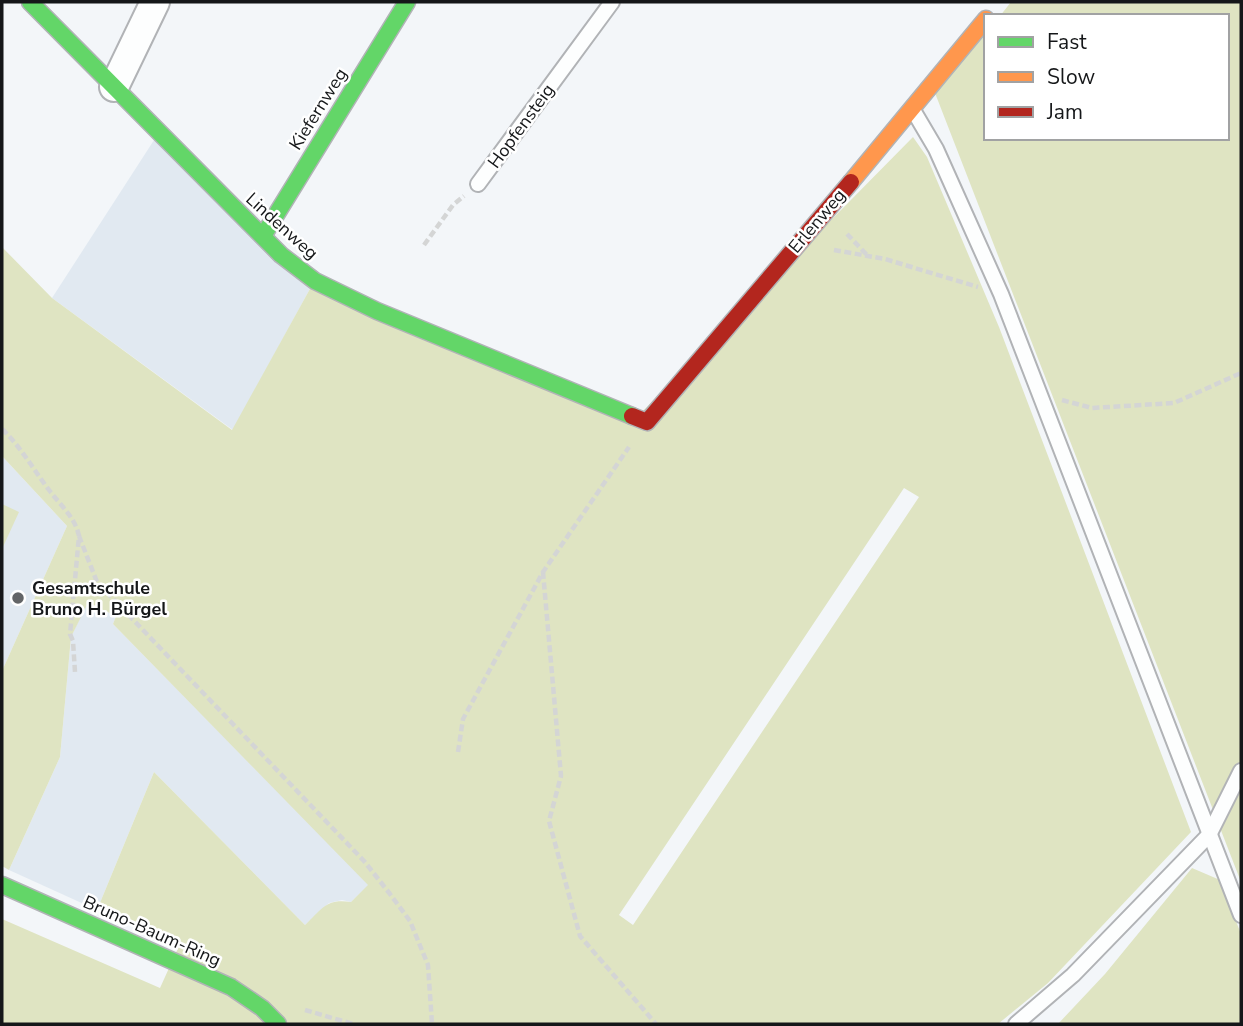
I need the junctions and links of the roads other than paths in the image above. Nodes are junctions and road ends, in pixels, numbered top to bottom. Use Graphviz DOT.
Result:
graph roads {
  1 [pos="30,2"];
  2 [pos="155,2"];
  3 [pos="407,2"];
  4 [pos="612,2"];
  5 [pos="984,21"];
  6 [pos="114,87"];
  7 [pos="913,109"];
  8 [pos="478,184"];
  9 [pos="263,236"];
  10 [pos="647,422"];
  11 [pos="1241,771"];
  12 [pos="1209,835"];
  13 [pos="2,885"];
  14 [pos="1241,915"];
  15 [pos="274,1019"];
  16 [pos="1016,1024"];
  1 -- 6 [label="street, Lindenweg"];
  2 -- 6 [label="street"];
  3 -- 9 [label="street, Kiefernweg"];
  4 -- 8 [label="lane, Hopfensteig"];
  5 -- 7 [label="street, Erlenweg"];
  6 -- 9 [label="street, Lindenweg"];
  7 -- 10 [label="street, Erlenweg"];
  7 -- 12 [label="lane"];
  9 -- 10 [label="street, Lindenweg"];
  11 -- 12 [label="lane"];
  12 -- 14 [label="lane"];
  12 -- 16 [label="lane"];
  13 -- 15 [label="street, Bruno-Baum-Ring"];
}
